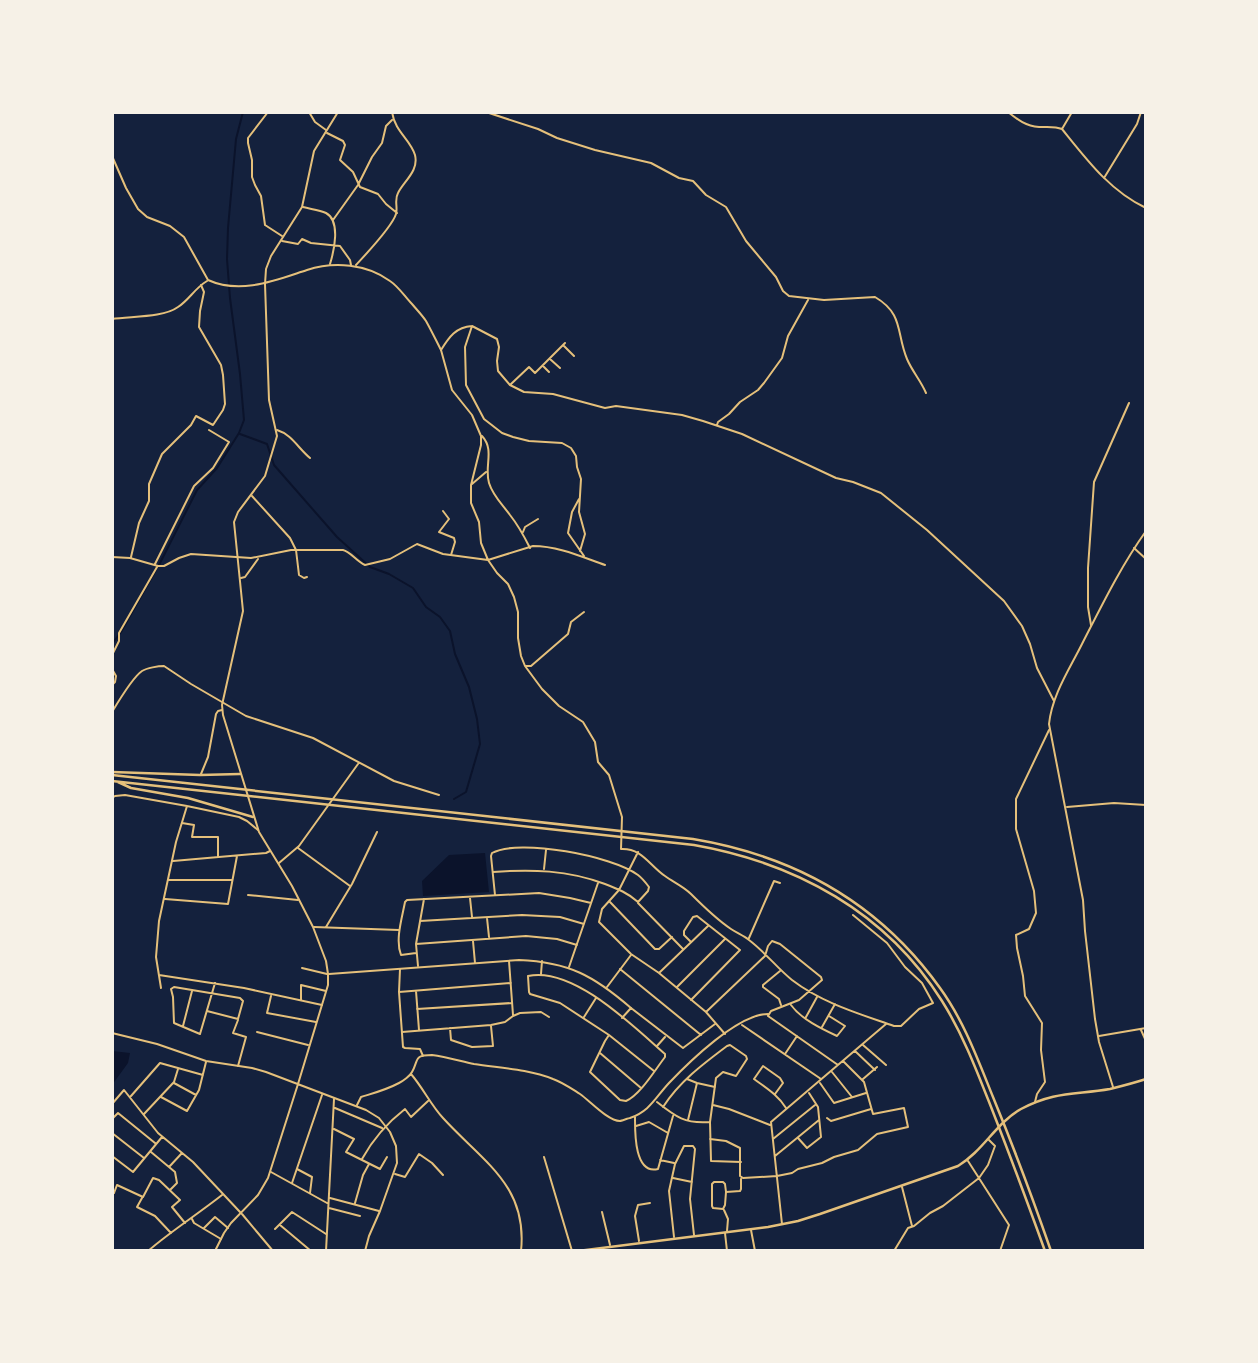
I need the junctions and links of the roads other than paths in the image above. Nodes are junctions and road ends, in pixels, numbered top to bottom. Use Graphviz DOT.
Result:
graph roads {
  1 [pos="268,112"];
  2 [pos="309,112"];
  3 [pos="338,112"];
  4 [pos="392,112"];
  5 [pos="486,112"];
  6 [pos="1008,112"];
  7 [pos="1072,112"];
  8 [pos="1141,112"];
  9 [pos="393,120"];
  10 [pos="1062,128"];
  11 [pos="326,131"];
  12 [pos="112,156"];
  13 [pos="112,164"];
  14 [pos="117,164"];
  15 [pos="1103,179"];
  16 [pos="358,185"];
  17 [pos="302,207"];
  18 [pos="1146,208"];
  19 [pos="397,213"];
  20 [pos="332,220"];
  21 [pos="283,237"];
  22 [pos="281,240"];
  23 [pos="335,246"];
  24 [pos="329,265"];
  25 [pos="353,266"];
  26 [pos="208,280"];
  27 [pos="265,284"];
  28 [pos="201,285"];
  29 [pos="808,299"];
  30 [pos="112,318"];
  31 [pos="472,326"];
  32 [pos="441,350"];
  33 [pos="573,356"];
  34 [pos="550,358"];
  35 [pos="543,365"];
  36 [pos="560,369"];
  37 [pos="549,372"];
  38 [pos="510,385"];
  39 [pos="926,393"];
  40 [pos="1129,403"];
  41 [pos="717,426"];
  42 [pos="209,430"];
  43 [pos="277,430"];
  44 [pos="481,436"];
  45 [pos="310,458"];
  46 [pos="487,471"];
  47 [pos="471,485"];
  48 [pos="251,496"];
  49 [pos="580,496"];
  50 [pos="443,511"];
  51 [pos="538,519"];
  52 [pos="1146,531"];
  53 [pos="522,533"];
  54 [pos="530,548"];
  55 [pos="1133,548"];
  56 [pos="296,550"];
  57 [pos="580,551"];
  58 [pos="451,556"];
  59 [pos="112,557"];
  60 [pos="584,557"];
  61 [pos="130,558"];
  62 [pos="238,558"];
  63 [pos="259,558"];
  64 [pos="1146,559"];
  65 [pos="488,560"];
  66 [pos="605,565"];
  67 [pos="156,566"];
  68 [pos="307,577"];
  69 [pos="241,578"];
  70 [pos="584,612"];
  71 [pos="1091,626"];
  72 [pos="112,655"];
  73 [pos="525,667"];
  74 [pos="112,669"];
  75 [pos="112,685"];
  76 [pos="222,701"];
  77 [pos="1054,701"];
  78 [pos="222,710"];
  79 [pos="112,712"];
  80 [pos="1049,729"];
  81 [pos="359,762"];
  82 [pos="112,773"];
  83 [pos="240,774"];
  84 [pos="200,775"];
  85 [pos="113,781"];
  86 [pos="439,795"];
  87 [pos="112,798"];
  88 [pos="1146,805"];
  89 [pos="187,806"];
  90 [pos="1066,807"];
  91 [pos="253,817"];
  92 [pos="182,823"];
  93 [pos="259,832"];
  94 [pos="377,832"];
  95 [pos="297,848"];
  96 [pos="546,849"];
  97 [pos="270,851"];
  98 [pos="638,851"];
  99 [pos="237,856"];
  100 [pos="218,858"];
  101 [pos="172,861"];
  102 [pos="278,863"];
  103 [pos="544,870"];
  104 [pos="629,870"];
  105 [pos="493,872"];
  106 [pos="168,880"];
  107 [pos="232,880"];
  108 [pos="599,882"];
  109 [pos="780,883"];
  110 [pos="351,887"];
  111 [pos="619,890"];
  112 [pos="248,895"];
  113 [pos="495,895"];
  114 [pos="470,897"];
  115 [pos="164,899"];
  116 [pos="424,899"];
  117 [pos="299,901"];
  118 [pos="610,901"];
  119 [pos="638,902"];
  120 [pos="591,903"];
  121 [pos="853,915"];
  122 [pos="487,917"];
  123 [pos="472,918"];
  124 [pos="420,921"];
  125 [pos="584,924"];
  126 [pos="709,925"];
  127 [pos="313,927"];
  128 [pos="326,927"];
  129 [pos="400,930"];
  130 [pos="671,937"];
  131 [pos="726,938"];
  132 [pos="489,939"];
  133 [pos="748,939"];
  134 [pos="473,940"];
  135 [pos="691,942"];
  136 [pos="416,944"];
  137 [pos="577,945"];
  138 [pos="684,950"];
  139 [pos="416,953"];
  140 [pos="631,954"];
  141 [pos="765,956"];
  142 [pos="509,961"];
  143 [pos="542,961"];
  144 [pos="475,963"];
  145 [pos="418,967"];
  146 [pos="302,968"];
  147 [pos="400,968"];
  148 [pos="569,968"];
  149 [pos="620,969"];
  150 [pos="781,970"];
  151 [pos="659,973"];
  152 [pos="328,974"];
  153 [pos="158,975"];
  154 [pos="541,975"];
  155 [pos="511,983"];
  156 [pos="215,984"];
  157 [pos="607,987"];
  158 [pos="161,988"];
  159 [pos="676,988"];
  160 [pos="192,990"];
  161 [pos="416,990"];
  162 [pos="810,991"];
  163 [pos="326,992"];
  164 [pos="399,992"];
  165 [pos="212,993"];
  166 [pos="272,995"];
  167 [pos="818,996"];
  168 [pos="596,997"];
  169 [pos="691,1000"];
  170 [pos="301,1001"];
  171 [pos="512,1003"];
  172 [pos="835,1003"];
  173 [pos="791,1004"];
  174 [pos="322,1005"];
  175 [pos="781,1006"];
  176 [pos="631,1008"];
  177 [pos="417,1009"];
  178 [pos="207,1011"];
  179 [pos="706,1012"];
  180 [pos="768,1014"];
  181 [pos="513,1016"];
  182 [pos="828,1016"];
  183 [pos="549,1017"];
  184 [pos="583,1018"];
  185 [pos="622,1018"];
  186 [pos="805,1018"];
  187 [pos="238,1019"];
  188 [pos="317,1022"];
  189 [pos="716,1023"];
  190 [pos="740,1023"];
  191 [pos="887,1024"];
  192 [pos="491,1025"];
  193 [pos="183,1027"];
  194 [pos="450,1028"];
  195 [pos="821,1028"];
  196 [pos="1146,1028"];
  197 [pos="1141,1029"];
  198 [pos="419,1030"];
  199 [pos="402,1031"];
  200 [pos="257,1032"];
  201 [pos="112,1033"];
  202 [pos="725,1034"];
  203 [pos="610,1035"];
  204 [pos="701,1035"];
  205 [pos="666,1036"];
  206 [pos="797,1036"];
  207 [pos="1098,1036"];
  208 [pos="1146,1041"];
  209 [pos="862,1044"];
  210 [pos="310,1046"];
  211 [pos="657,1046"];
  212 [pos="855,1051"];
  213 [pos="599,1053"];
  214 [pos="784,1055"];
  215 [pos="423,1056"];
  216 [pos="206,1061"];
  217 [pos="843,1061"];
  218 [pos="838,1065"];
  219 [pos="886,1065"];
  220 [pos="238,1066"];
  221 [pos="178,1068"];
  222 [pos="831,1071"];
  223 [pos="654,1072"];
  224 [pos="411,1073"];
  225 [pos="203,1075"];
  226 [pos="686,1079"];
  227 [pos="1146,1079"];
  228 [pos="862,1080"];
  229 [pos="820,1081"];
  230 [pos="174,1082"];
  231 [pos="698,1083"];
  232 [pos="298,1084"];
  233 [pos="715,1087"];
  234 [pos="641,1088"];
  235 [pos="1113,1088"];
  236 [pos="808,1092"];
  237 [pos="867,1093"];
  238 [pos="323,1094"];
  239 [pos="775,1094"];
  240 [pos="196,1095"];
  241 [pos="130,1097"];
  242 [pos="161,1097"];
  243 [pos="852,1097"];
  244 [pos="334,1098"];
  245 [pos="430,1099"];
  246 [pos="656,1101"];
  247 [pos="1035,1102"];
  248 [pos="112,1104"];
  249 [pos="817,1104"];
  250 [pos="713,1105"];
  251 [pos="356,1106"];
  252 [pos="663,1107"];
  253 [pos="334,1108"];
  254 [pos="787,1108"];
  255 [pos="872,1109"];
  256 [pos="144,1114"];
  257 [pos="673,1115"];
  258 [pos="635,1116"];
  259 [pos="827,1118"];
  260 [pos="112,1119"];
  261 [pos="820,1119"];
  262 [pos="688,1121"];
  263 [pos="710,1122"];
  264 [pos="771,1125"];
  265 [pos="386,1126"];
  266 [pos="635,1126"];
  267 [pos="333,1129"];
  268 [pos="383,1129"];
  269 [pos="112,1133"];
  270 [pos="668,1133"];
  271 [pos="162,1136"];
  272 [pos="798,1138"];
  273 [pos="710,1139"];
  274 [pos="773,1140"];
  275 [pos="988,1140"];
  276 [pos="156,1143"];
  277 [pos="150,1151"];
  278 [pos="183,1152"];
  279 [pos="112,1156"];
  280 [pos="387,1157"];
  281 [pos="544,1157"];
  282 [pos="775,1157"];
  283 [pos="144,1158"];
  284 [pos="362,1159"];
  285 [pos="660,1160"];
  286 [pos="968,1160"];
  287 [pos="741,1162"];
  288 [pos="369,1164"];
  289 [pos="675,1164"];
  290 [pos="169,1167"];
  291 [pos="296,1169"];
  292 [pos="270,1172"];
  293 [pos="394,1174"];
  294 [pos="443,1175"];
  295 [pos="777,1176"];
  296 [pos="672,1178"];
  297 [pos="741,1178"];
  298 [pos="979,1178"];
  299 [pos="692,1182"];
  300 [pos="292,1184"];
  301 [pos="902,1186"];
  302 [pos="169,1191"];
  303 [pos="112,1192"];
  304 [pos="726,1192"];
  305 [pos="310,1193"];
  306 [pos="223,1194"];
  307 [pos="143,1197"];
  308 [pos="329,1198"];
  309 [pos="650,1203"];
  310 [pos="355,1204"];
  311 [pos="329,1205"];
  312 [pos="723,1209"];
  313 [pos="380,1211"];
  314 [pos="602,1212"];
  315 [pos="241,1213"];
  316 [pos="360,1216"];
  317 [pos="191,1218"];
  318 [pos="185,1223"];
  319 [pos="279,1224"];
  320 [pos="782,1225"];
  321 [pos="912,1226"];
  322 [pos="204,1228"];
  323 [pos="228,1228"];
  324 [pos="275,1229"];
  325 [pos="751,1229"];
  326 [pos="726,1232"];
  327 [pos="171,1233"];
  328 [pos="327,1235"];
  329 [pos="694,1236"];
  330 [pos="674,1238"];
  331 [pos="221,1239"];
  332 [pos="640,1242"];
  333 [pos="610,1246"];
  334 [pos="269,1247"];
  335 [pos="148,1251"];
  336 [pos="215,1251"];
  337 [pos="264,1251"];
  338 [pos="272,1251"];
  339 [pos="311,1251"];
  340 [pos="326,1251"];
  341 [pos="366,1251"];
  342 [pos="521,1251"];
  343 [pos="576,1251"];
  344 [pos="727,1251"];
  345 [pos="755,1251"];
  346 [pos="894,1251"];
  347 [pos="1000,1251"];
  348 [pos="1045,1251"];
  349 [pos="1051,1251"];
  1 -- 21 [label="street"];
  2 -- 11 [label="street"];
  3 -- 11 [label="street"];
  4 -- 9 [label="street"];
  5 -- 29 [label="street"];
  6 -- 10 [label="street"];
  7 -- 10 [label="street"];
  8 -- 15 [label="street"];
  9 -- 16 [label="street"];
  9 -- 19 [label="street"];
  10 -- 15 [label="street"];
  11 -- 16 [label="street"];
  11 -- 17 [label="street"];
  12 -- 14 [label="street"];
  13 -- 14 [label="street"];
  14 -- 26 [label="street"];
  15 -- 18 [label="street"];
  16 -- 19 [label="street"];
  16 -- 20 [label="street"];
  17 -- 20 [label="street"];
  17 -- 21 [label="street"];
  19 -- 25 [label="street"];
  20 -- 23 [label="street"];
  21 -- 22 [label="street"];
  22 -- 23 [label="street"];
  22 -- 27 [label="street"];
  23 -- 24 [label="street"];
  23 -- 25 [label="street"];
  24 -- 25 [label="street"];
  24 -- 27 [label="street"];
  25 -- 32 [label="street"];
  26 -- 27 [label="street"];
  26 -- 28 [label="street"];
  27 -- 43 [label="street"];
  28 -- 30 [label="street"];
  28 -- 61 [label="street"];
  29 -- 39 [label="street"];
  29 -- 41 [label="street"];
  31 -- 32 [label="street"];
  31 -- 38 [label="street"];
  31 -- 49 [label="street"];
  32 -- 44 [label="street"];
  33 -- 34 [label="street"];
  34 -- 35 [label="street"];
  34 -- 36 [label="street"];
  35 -- 37 [label="street"];
  35 -- 38 [label="street"];
  38 -- 41 [label="street"];
  40 -- 71 [label="street"];
  41 -- 77 [label="street"];
  42 -- 67 [label="street"];
  43 -- 45 [label="street"];
  43 -- 48 [label="street"];
  44 -- 46 [label="street"];
  44 -- 47 [label="street"];
  46 -- 47 [label="street"];
  46 -- 53 [label="street"];
  47 -- 65 [label="street"];
  48 -- 56 [label="street"];
  48 -- 62 [label="street"];
  49 -- 57 [label="street"];
  49 -- 57 [label="street"];
  50 -- 58 [label="street"];
  51 -- 53 [label="street"];
  52 -- 55 [label="street"];
  53 -- 54 [label="street"];
  54 -- 60 [label="street"];
  54 -- 65 [label="street"];
  55 -- 64 [label="street"];
  55 -- 71 [label="street"];
  56 -- 58 [label="street"];
  56 -- 63 [label="street"];
  56 -- 68 [label="street"];
  57 -- 60 [label="street"];
  58 -- 65 [label="street"];
  59 -- 61 [label="street"];
  60 -- 66 [label="street"];
  61 -- 67 [label="street"];
  62 -- 63 [label="street"];
  62 -- 67 [label="street"];
  62 -- 69 [label="street"];
  63 -- 69 [label="street"];
  65 -- 73 [label="street"];
  67 -- 72 [label="street"];
  69 -- 76 [label="street"];
  70 -- 73 [label="street"];
  71 -- 77 [label="street"];
  73 -- 98 [label="street"];
  74 -- 75 [label="street"];
  76 -- 78 [label="street"];
  76 -- 79 [label="street"];
  76 -- 81 [label="street"];
  77 -- 80 [label="street"];
  78 -- 83 [label="street"];
  78 -- 84 [label="street"];
  80 -- 90 [label="street"];
  80 -- 247 [label="street"];
  81 -- 86 [label="street"];
  81 -- 95 [label="street"];
  82 -- 84 [label="main road"];
  82 -- 349 [label="main road"];
  83 -- 84 [label="main road"];
  83 -- 91 [label="street"];
  85 -- 91 [label="main road"];
  85 -- 348 [label="main road"];
  87 -- 89 [label="street"];
  88 -- 90 [label="street"];
  89 -- 92 [label="street"];
  89 -- 93 [label="street"];
  90 -- 207 [label="street"];
  91 -- 93 [label="street"];
  92 -- 100 [label="street"];
  92 -- 101 [label="street"];
  93 -- 97 [label="street"];
  94 -- 110 [label="street"];
  95 -- 102 [label="street"];
  95 -- 110 [label="street"];
  96 -- 103 [label="street"];
  96 -- 104 [label="street"];
  96 -- 105 [label="street"];
  97 -- 99 [label="street"];
  97 -- 102 [label="street"];
  98 -- 104 [label="street"];
  98 -- 133 [label="street"];
  99 -- 100 [label="street"];
  99 -- 107 [label="street"];
  100 -- 101 [label="street"];
  101 -- 106 [label="street"];
  102 -- 117 [label="street"];
  103 -- 105 [label="street"];
  103 -- 108 [label="street"];
  104 -- 111 [label="street"];
  104 -- 119 [label="street"];
  105 -- 113 [label="street"];
  106 -- 107 [label="street"];
  106 -- 115 [label="street"];
  107 -- 115 [label="street"];
  108 -- 111 [label="street"];
  108 -- 120 [label="street"];
  109 -- 133 [label="street"];
  110 -- 128 [label="street"];
  111 -- 118 [label="street"];
  111 -- 119 [label="street"];
  112 -- 117 [label="street"];
  113 -- 114 [label="street"];
  113 -- 120 [label="street"];
  114 -- 116 [label="street"];
  114 -- 123 [label="street"];
  115 -- 153 [label="street"];
  116 -- 124 [label="street"];
  116 -- 129 [label="street"];
  117 -- 127 [label="street"];
  118 -- 130 [label="street"];
  118 -- 140 [label="street"];
  119 -- 130 [label="street"];
  120 -- 125 [label="street"];
  121 -- 191 [label="street"];
  122 -- 123 [label="street"];
  122 -- 125 [label="street"];
  122 -- 132 [label="street"];
  123 -- 124 [label="street"];
  124 -- 136 [label="street"];
  125 -- 137 [label="street"];
  126 -- 131 [label="street"];
  126 -- 135 [label="street"];
  126 -- 135 [label="street"];
  127 -- 128 [label="street"];
  127 -- 152 [label="street"];
  128 -- 129 [label="street"];
  129 -- 139 [label="street"];
  130 -- 138 [label="street"];
  131 -- 159 [label="street"];
  131 -- 169 [label="street"];
  132 -- 134 [label="street"];
  132 -- 137 [label="street"];
  133 -- 141 [label="street"];
  134 -- 136 [label="street"];
  134 -- 144 [label="street"];
  135 -- 138 [label="street"];
  136 -- 139 [label="street"];
  137 -- 148 [label="street"];
  138 -- 151 [label="street"];
  139 -- 145 [label="street"];
  140 -- 149 [label="street"];
  140 -- 151 [label="street"];
  141 -- 150 [label="street"];
  141 -- 162 [label="street"];
  141 -- 179 [label="street"];
  142 -- 143 [label="street"];
  142 -- 144 [label="street"];
  142 -- 155 [label="street"];
  143 -- 148 [label="street"];
  143 -- 154 [label="street"];
  144 -- 145 [label="street"];
  145 -- 147 [label="street"];
  146 -- 152 [label="street"];
  147 -- 152 [label="street"];
  147 -- 164 [label="street"];
  148 -- 157 [label="street"];
  149 -- 157 [label="street"];
  149 -- 204 [label="street"];
  150 -- 162 [label="street"];
  150 -- 175 [label="street"];
  151 -- 159 [label="street"];
  152 -- 163 [label="street"];
  153 -- 156 [label="street"];
  153 -- 158 [label="street"];
  154 -- 168 [label="street"];
  154 -- 184 [label="street"];
  155 -- 161 [label="street"];
  155 -- 171 [label="street"];
  156 -- 165 [label="street"];
  156 -- 166 [label="street"];
  157 -- 176 [label="street"];
  159 -- 169 [label="street"];
  160 -- 165 [label="street"];
  160 -- 193 [label="street"];
  160 -- 193 [label="street"];
  161 -- 164 [label="street"];
  161 -- 177 [label="street"];
  162 -- 167 [label="street"];
  162 -- 173 [label="street"];
  163 -- 170 [label="street"];
  163 -- 174 [label="street"];
  164 -- 199 [label="street"];
  165 -- 178 [label="street"];
  165 -- 187 [label="street"];
  166 -- 170 [label="street"];
  166 -- 188 [label="street"];
  167 -- 172 [label="street"];
  167 -- 186 [label="street"];
  168 -- 184 [label="street"];
  168 -- 185 [label="street"];
  169 -- 179 [label="street"];
  170 -- 174 [label="street"];
  171 -- 177 [label="street"];
  171 -- 181 [label="street"];
  172 -- 182 [label="street"];
  172 -- 191 [label="street"];
  173 -- 175 [label="street"];
  173 -- 186 [label="street"];
  174 -- 188 [label="street"];
  175 -- 180 [label="street"];
  176 -- 185 [label="street"];
  176 -- 205 [label="street"];
  177 -- 198 [label="street"];
  178 -- 187 [label="street"];
  178 -- 193 [label="street"];
  179 -- 189 [label="street"];
  180 -- 190 [label="street"];
  180 -- 206 [label="street"];
  181 -- 183 [label="street"];
  181 -- 192 [label="street"];
  182 -- 195 [label="street"];
  182 -- 195 [label="street"];
  184 -- 203 [label="street"];
  185 -- 211 [label="street"];
  186 -- 195 [label="street"];
  187 -- 220 [label="street"];
  188 -- 210 [label="street"];
  189 -- 202 [label="street"];
  189 -- 204 [label="street"];
  190 -- 202 [label="street"];
  190 -- 214 [label="street"];
  191 -- 209 [label="street"];
  192 -- 194 [label="street"];
  192 -- 194 [label="street"];
  194 -- 198 [label="street"];
  196 -- 197 [label="street"];
  197 -- 207 [label="street"];
  197 -- 208 [label="street"];
  198 -- 199 [label="street"];
  199 -- 215 [label="street"];
  200 -- 210 [label="street"];
  201 -- 216 [label="street"];
  202 -- 246 [label="street"];
  203 -- 213 [label="street"];
  203 -- 223 [label="street"];
  204 -- 205 [label="street"];
  205 -- 211 [label="street"];
  206 -- 214 [label="street"];
  206 -- 218 [label="street"];
  207 -- 235 [label="street"];
  209 -- 212 [label="street"];
  209 -- 219 [label="street"];
  210 -- 232 [label="street"];
  211 -- 223 [label="street"];
  212 -- 217 [label="street"];
  212 -- 228 [label="street"];
  213 -- 234 [label="street"];
  213 -- 234 [label="street"];
  214 -- 229 [label="street"];
  215 -- 224 [label="street"];
  215 -- 258 [label="street"];
  216 -- 220 [label="street"];
  216 -- 225 [label="street"];
  217 -- 218 [label="street"];
  217 -- 228 [label="street"];
  218 -- 222 [label="street"];
  220 -- 232 [label="street"];
  221 -- 225 [label="street"];
  221 -- 230 [label="street"];
  221 -- 241 [label="street"];
  222 -- 229 [label="street"];
  222 -- 243 [label="street"];
  223 -- 234 [label="street"];
  224 -- 245 [label="street"];
  224 -- 251 [label="street"];
  225 -- 240 [label="street"];
  226 -- 231 [label="street"];
  226 -- 233 [label="street"];
  226 -- 252 [label="street"];
  227 -- 235 [label="main road"];
  228 -- 237 [label="street"];
  229 -- 236 [label="street"];
  229 -- 243 [label="street"];
  230 -- 240 [label="street"];
  230 -- 242 [label="street"];
  231 -- 233 [label="street"];
  231 -- 262 [label="street"];
  232 -- 238 [label="street"];
  232 -- 292 [label="street"];
  233 -- 250 [label="street"];
  235 -- 247 [label="main road"];
  236 -- 249 [label="street"];
  236 -- 254 [label="street"];
  237 -- 243 [label="street"];
  237 -- 255 [label="street"];
  238 -- 244 [label="street"];
  238 -- 291 [label="street"];
  239 -- 239 [label="street"];
  239 -- 254 [label="street"];
  240 -- 242 [label="street"];
  241 -- 248 [label="street"];
  241 -- 256 [label="street"];
  242 -- 256 [label="street"];
  244 -- 251 [label="street"];
  244 -- 253 [label="street"];
  245 -- 265 [label="street"];
  245 -- 342 [label="street"];
  246 -- 252 [label="street"];
  246 -- 258 [label="street"];
  247 -- 275 [label="main road"];
  249 -- 261 [label="street"];
  249 -- 274 [label="street"];
  250 -- 263 [label="street"];
  250 -- 264 [label="street"];
  251 -- 265 [label="street"];
  252 -- 257 [label="street"];
  253 -- 267 [label="street"];
  253 -- 268 [label="street"];
  254 -- 264 [label="street"];
  255 -- 259 [label="street"];
  255 -- 295 [label="street"];
  256 -- 271 [label="street"];
  257 -- 262 [label="street"];
  257 -- 270 [label="street"];
  258 -- 266 [label="street"];
  260 -- 276 [label="street"];
  261 -- 272 [label="street"];
  261 -- 272 [label="street"];
  262 -- 263 [label="street"];
  263 -- 273 [label="street"];
  264 -- 274 [label="street"];
  265 -- 268 [label="street"];
  265 -- 293 [label="street"];
  266 -- 270 [label="street"];
  266 -- 285 [label="street"];
  267 -- 284 [label="street"];
  267 -- 308 [label="street"];
  268 -- 284 [label="street"];
  269 -- 283 [label="street"];
  270 -- 285 [label="street"];
  271 -- 276 [label="street"];
  271 -- 278 [label="street"];
  272 -- 282 [label="street"];
  273 -- 287 [label="street"];
  273 -- 287 [label="street"];
  274 -- 282 [label="street"];
  275 -- 286 [label="main road"];
  275 -- 298 [label="street"];
  276 -- 277 [label="street"];
  277 -- 283 [label="street"];
  277 -- 290 [label="street"];
  278 -- 290 [label="street"];
  278 -- 306 [label="street"];
  279 -- 283 [label="street"];
  280 -- 288 [label="street"];
  281 -- 343 [label="street"];
  282 -- 295 [label="street"];
  284 -- 288 [label="street"];
  285 -- 289 [label="street"];
  286 -- 298 [label="street"];
  286 -- 301 [label="main road"];
  287 -- 297 [label="street"];
  288 -- 310 [label="street"];
  289 -- 296 [label="street"];
  289 -- 299 [label="street"];
  290 -- 302 [label="street"];
  291 -- 300 [label="street"];
  291 -- 305 [label="street"];
  292 -- 300 [label="street"];
  292 -- 315 [label="street"];
  293 -- 294 [label="street"];
  293 -- 313 [label="street"];
  295 -- 297 [label="street"];
  295 -- 320 [label="street"];
  296 -- 299 [label="street"];
  296 -- 330 [label="street"];
  297 -- 304 [label="street"];
  298 -- 321 [label="street"];
  298 -- 347 [label="street"];
  299 -- 329 [label="street"];
  300 -- 305 [label="street"];
  301 -- 320 [label="main road"];
  301 -- 321 [label="street"];
  302 -- 307 [label="street"];
  302 -- 318 [label="street"];
  303 -- 307 [label="street"];
  304 -- 312 [label="street"];
  304 -- 312 [label="street"];
  305 -- 311 [label="street"];
  306 -- 315 [label="street"];
  306 -- 317 [label="street"];
  307 -- 327 [label="street"];
  308 -- 310 [label="street"];
  308 -- 311 [label="street"];
  309 -- 332 [label="street"];
  310 -- 313 [label="street"];
  311 -- 316 [label="street"];
  311 -- 328 [label="street"];
  312 -- 326 [label="street"];
  313 -- 341 [label="street"];
  314 -- 333 [label="street"];
  315 -- 323 [label="street"];
  315 -- 334 [label="street"];
  317 -- 318 [label="street"];
  317 -- 322 [label="street"];
  318 -- 327 [label="street"];
  319 -- 324 [label="street"];
  319 -- 328 [label="street"];
  319 -- 339 [label="street"];
  320 -- 325 [label="main road"];
  321 -- 346 [label="street"];
  322 -- 323 [label="street"];
  322 -- 331 [label="street"];
  323 -- 331 [label="street"];
  325 -- 326 [label="main road"];
  325 -- 345 [label="street"];
  326 -- 329 [label="main road"];
  326 -- 344 [label="street"];
  327 -- 335 [label="street"];
  328 -- 340 [label="street"];
  329 -- 330 [label="main road"];
  330 -- 332 [label="main road"];
  331 -- 336 [label="street"];
  332 -- 333 [label="main road"];
  333 -- 343 [label="main road"];
  334 -- 337 [label="street"];
  334 -- 338 [label="street"];
}
